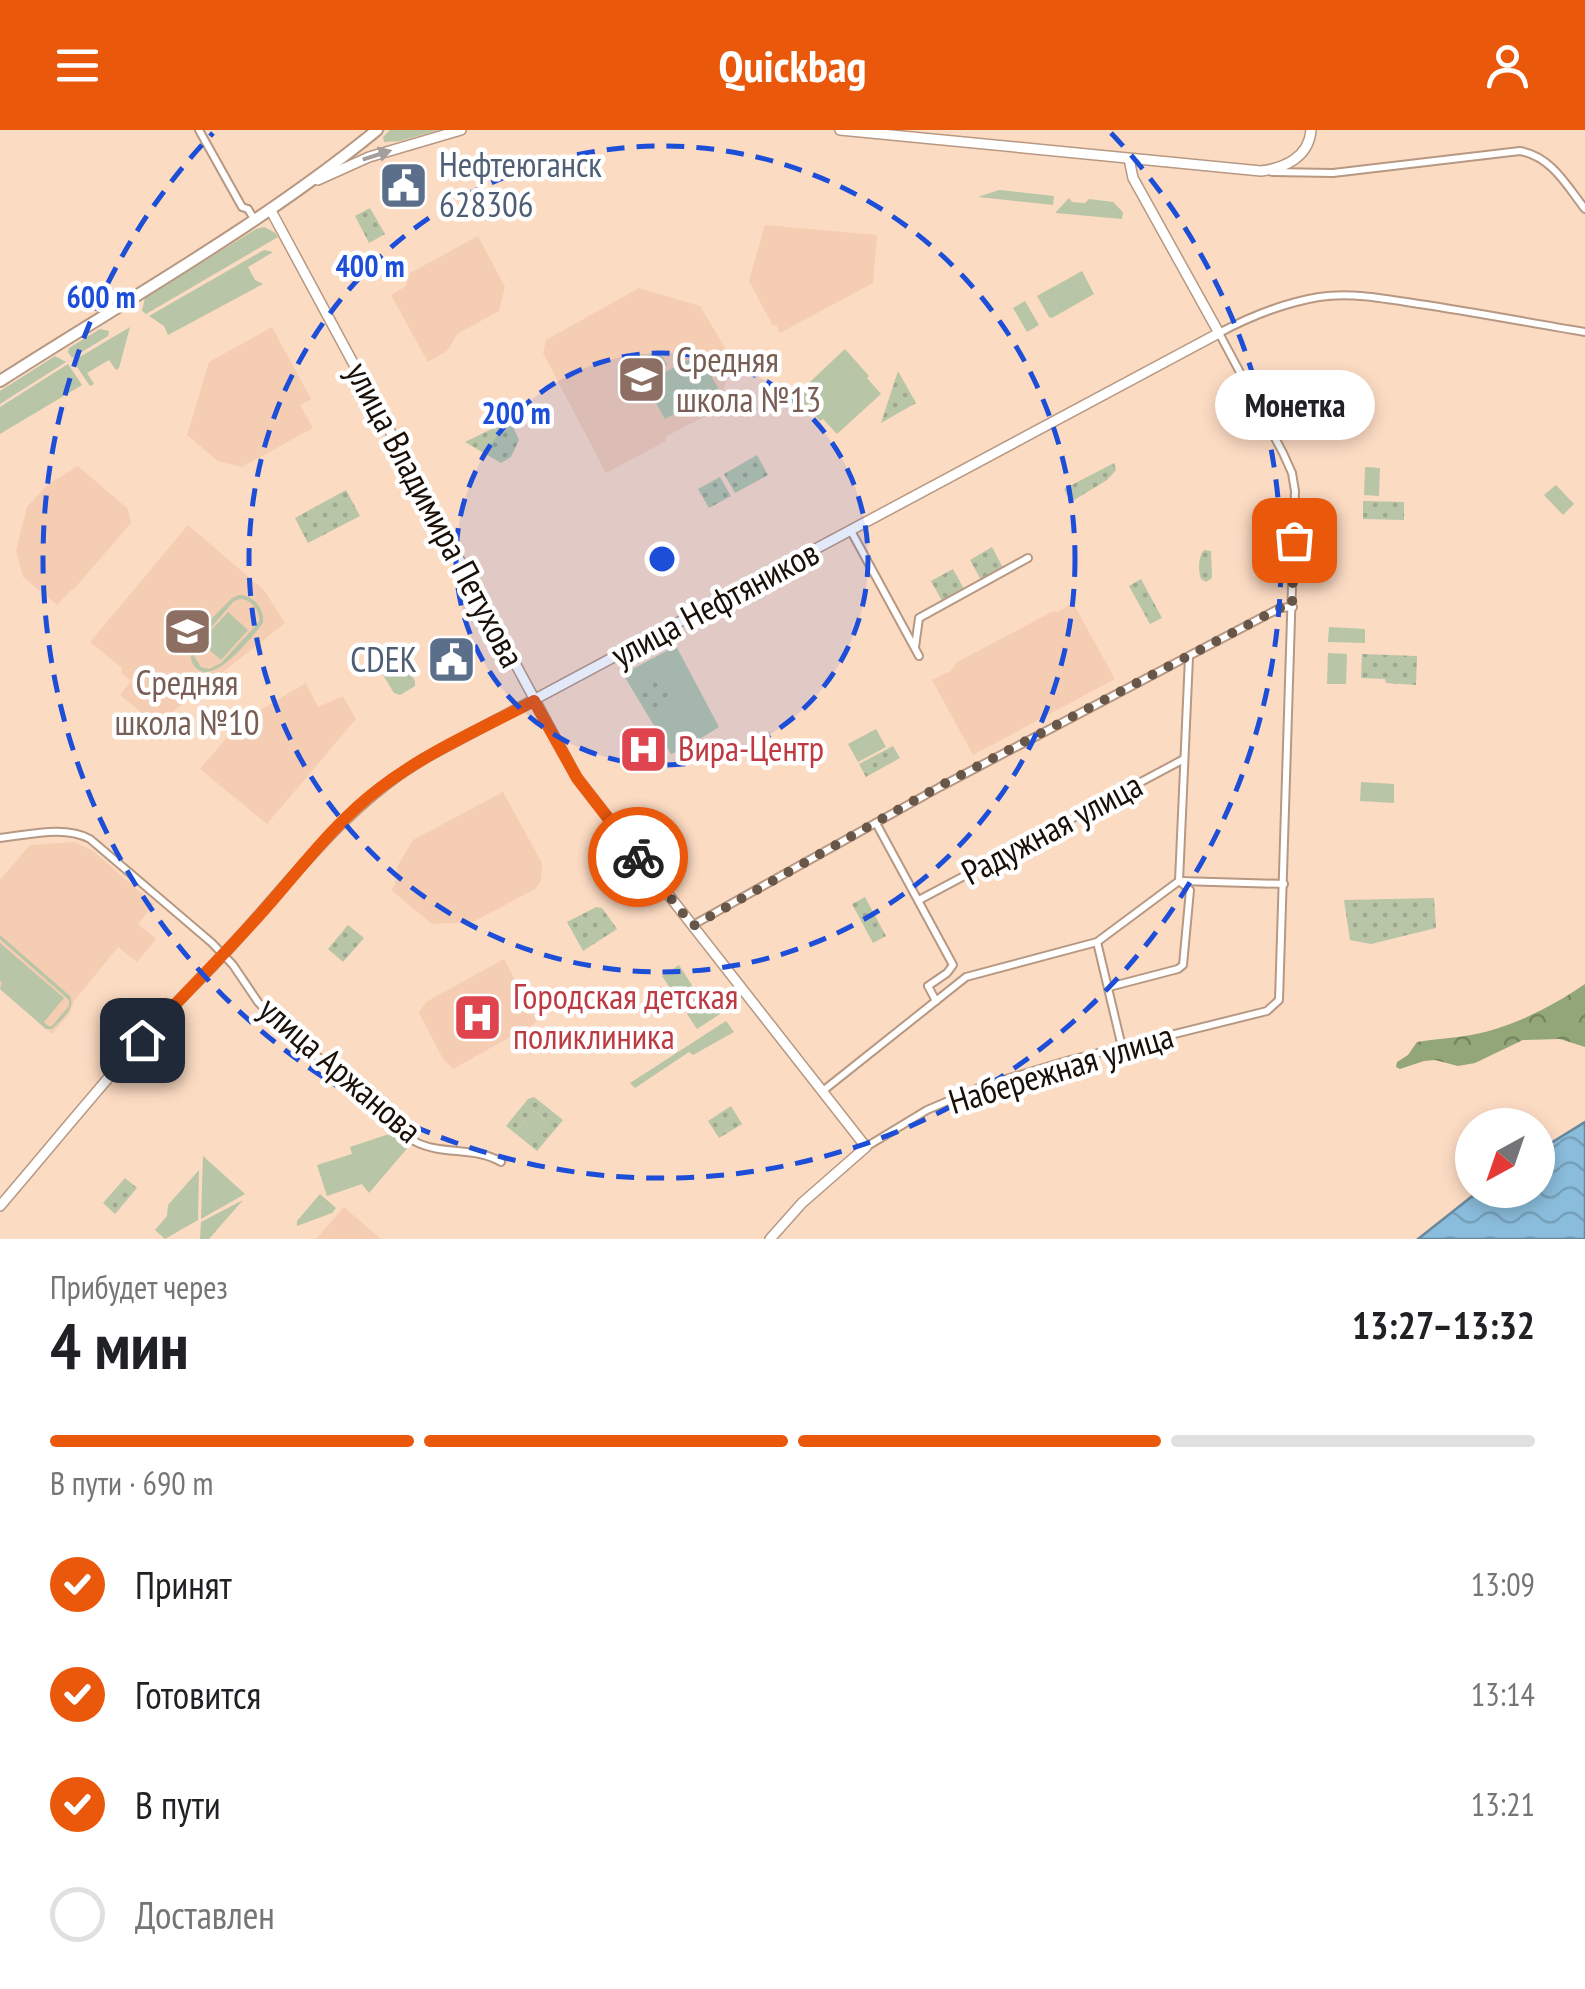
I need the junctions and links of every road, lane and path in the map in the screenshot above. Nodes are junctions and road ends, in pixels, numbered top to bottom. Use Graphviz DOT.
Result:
graph roads {
  1 [pos="198,130"];
  2 [pos="376,130"];
  3 [pos="461,130"];
  4 [pos="840,130"];
  5 [pos="1311,130"];
  6 [pos="1129,159"];
  7 [pos="1261,171"];
  8 [pos="298,190"];
  9 [pos="270,210"];
  10 [pos="1585,210"];
  11 [pos="254,220"];
  12 [pos="1585,332"];
  13 [pos="1219,333"];
  14 [pos="0,381"];
  15 [pos="852,530"];
  16 [pos="1028,558"];
  17 [pos="1292,607"];
  18 [pos="915,647"];
  19 [pos="919,656"];
  20 [pos="1189,656"];
  21 [pos="534,701"];
  22 [pos="1185,758"];
  23 [pos="876,823"];
  24 [pos="0,838"];
  25 [pos="1179,881"];
  26 [pos="1284,884"];
  27 [pos="918,900"];
  28 [pos="693,926"];
  29 [pos="1097,942"];
  30 [pos="224,955"];
  31 [pos="1108,987"];
  32 [pos="936,1001"];
  33 [pos="1122,1047"];
  34 [pos="824,1090"];
  35 [pos="866,1146"];
  36 [pos="501,1162"];
  37 [pos="0,1206"];
  38 [pos="770,1239"];
  1 -- 11 [label="street"];
  2 -- 8 [label="main road"];
  8 -- 3 [label="main road, one-way"];
  4 -- 6 [label="main road"];
  5 -- 7 [label="main road"];
  6 -- 7 [label="main road"];
  6 -- 13 [label="main road"];
  7 -- 10 [label="street"];
  8 -- 9 [label="main road"];
  9 -- 11 [label="main road"];
  9 -- 21 [label="main road, улица Владимира Петухова"];
  11 -- 14 [label="main road"];
  12 -- 13 [label="street, улица Нефтяников"];
  13 -- 15 [label="main road, улица Нефтяников"];
  13 -- 17 [label="street"];
  15 -- 18 [label="street"];
  15 -- 21 [label="main road, улица Нефтяников"];
  16 -- 18 [label="street"];
  17 -- 20 [label="street"];
  17 -- 26 [label="street"];
  18 -- 19 [label="street"];
  20 -- 22 [label="street"];
  20 -- 23 [label="street"];
  21 -- 28 [label="main road, улица Владимира Петухова"];
  21 -- 30 [label="main road, улица Нефтяников"];
  22 -- 25 [label="street"];
  22 -- 27 [label="street, Радужная улица"];
  23 -- 27 [label="street"];
  23 -- 28 [label="street"];
  24 -- 30 [label="street, улица Аржанова"];
  25 -- 26 [label="street"];
  25 -- 29 [label="street"];
  25 -- 31 [label="street"];
  26 -- 33 [label="street, Набережная улица"];
  27 -- 32 [label="street"];
  28 -- 34 [label="main road, улица Владимира Петухова"];
  29 -- 31 [label="street"];
  29 -- 32 [label="street"];
  30 -- 36 [label="street, улица Аржанова"];
  30 -- 37 [label="main road, улица Нефтяников"];
  31 -- 33 [label="street"];
  32 -- 34 [label="street"];
  33 -- 35 [label="street, Набережная улица"];
  34 -- 35 [label="main road, улица Владимира Петухова"];
  35 -- 38 [label="main road, Набережная улица"];
}
